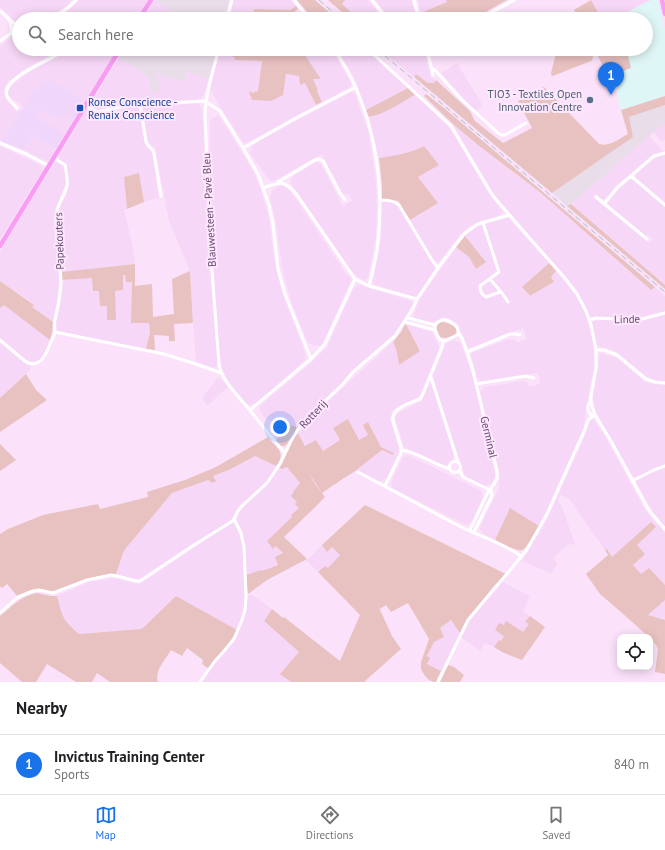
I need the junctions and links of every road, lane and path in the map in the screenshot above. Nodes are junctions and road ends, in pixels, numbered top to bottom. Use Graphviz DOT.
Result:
graph roads {
  1 [pos="76,0"];
  2 [pos="151,0"];
  3 [pos="232,0"];
  4 [pos="294,0"];
  5 [pos="372,0"];
  6 [pos="414,0"];
  7 [pos="514,0"];
  8 [pos="662,0"];
  9 [pos="0,10"];
  10 [pos="62,12"];
  11 [pos="143,12"];
  12 [pos="229,12"];
  13 [pos="304,12"];
  14 [pos="381,12"];
  15 [pos="417,12"];
  16 [pos="492,12"];
  17 [pos="665,14"];
  18 [pos="11,21"];
  19 [pos="11,32"];
  20 [pos="0,41"];
  21 [pos="55,56"];
  22 [pos="116,56"];
  23 [pos="217,56"];
  24 [pos="338,56"];
  25 [pos="376,56"];
  26 [pos="429,56"];
  27 [pos="432,69"];
  28 [pos="433,75"];
  29 [pos="356,87"];
  30 [pos="206,101"];
  31 [pos="140,104"];
  32 [pos="86,106"];
  33 [pos="18,108"];
  34 [pos="526,123"];
  35 [pos="0,143"];
  36 [pos="243,148"];
  37 [pos="665,153"];
  38 [pos="54,158"];
  39 [pos="49,166"];
  40 [pos="631,176"];
  41 [pos="277,183"];
  42 [pos="263,188"];
  43 [pos="161,196"];
  44 [pos="596,197"];
  45 [pos="346,200"];
  46 [pos="380,200"];
  47 [pos="604,204"];
  48 [pos="665,205"];
  49 [pos="509,215"];
  50 [pos="483,223"];
  51 [pos="647,239"];
  52 [pos="0,246"];
  53 [pos="438,268"];
  54 [pos="355,279"];
  55 [pos="490,279"];
  56 [pos="369,286"];
  57 [pos="500,292"];
  58 [pos="417,299"];
  59 [pos="508,302"];
  60 [pos="665,313"];
  61 [pos="408,318"];
  62 [pos="589,320"];
  63 [pos="405,322"];
  64 [pos="435,325"];
  65 [pos="435,330"];
  66 [pos="55,332"];
  67 [pos="459,334"];
  68 [pos="520,335"];
  69 [pos="0,340"];
  70 [pos="443,341"];
  71 [pos="596,350"];
  72 [pos="467,352"];
  73 [pos="311,359"];
  74 [pos="221,373"];
  75 [pos="430,376"];
  76 [pos="534,378"];
  77 [pos="665,382"];
  78 [pos="476,384"];
  79 [pos="591,400"];
  80 [pos="250,410"];
  81 [pos="594,415"];
  82 [pos="402,450"];
  83 [pos="285,453"];
  84 [pos="458,462"];
  85 [pos="665,466"];
  86 [pos="450,469"];
  87 [pos="460,471"];
  88 [pos="358,472"];
  89 [pos="632,481"];
  90 [pos="385,486"];
  91 [pos="491,489"];
  92 [pos="234,519"];
  93 [pos="665,529"];
  94 [pos="470,530"];
  95 [pos="474,532"];
  96 [pos="521,556"];
  97 [pos="0,613"];
  98 [pos="200,682"];
  99 [pos="438,682"];
  1 -- 10 [label="street"];
  2 -- 11 [label="main road"];
  3 -- 12 [label="street"];
  4 -- 13 [label="street"];
  5 -- 14 [label="street"];
  6 -- 15 [label="street"];
  7 -- 16 [label="street"];
  8 -- 17 [label="main road"];
  9 -- 18 [label="street"];
  18 -- 19 [label="street"];
  19 -- 20 [label="street"];
  21 -- 33 [label="street"];
  22 -- 32 [label="main road"];
  23 -- 30 [label="street, Blauwesteen - Pavé Bleu"];
  24 -- 29 [label="street"];
  25 -- 49 [label="street"];
  26 -- 27 [label="street"];
  27 -- 28 [label="street"];
  27 -- 34 [label="street"];
  29 -- 36 [label="street"];
  29 -- 46 [label="street"];
  30 -- 31 [label="street"];
  30 -- 36 [label="street"];
  30 -- 74 [label="street, Blauwesteen - Pavé Bleu"];
  31 -- 32 [label="street"];
  31 -- 43 [label="street"];
  32 -- 38 [label="main road"];
  35 -- 39 [label="street"];
  36 -- 42 [label="street"];
  37 -- 40 [label="street"];
  38 -- 39 [label="main road"];
  38 -- 66 [label="street, Papekouters"];
  39 -- 52 [label="main road"];
  40 -- 47 [label="street"];
  40 -- 48 [label="street"];
  41 -- 42 [label="street"];
  41 -- 45 [label="street"];
  41 -- 54 [label="street"];
  42 -- 73 [label="street"];
  44 -- 47 [label="street"];
  46 -- 53 [label="street"];
  46 -- 56 [label="street"];
  47 -- 51 [label="street"];
  49 -- 50 [label="street, Rotterij"];
  49 -- 62 [label="street"];
  50 -- 53 [label="street, Rotterij"];
  50 -- 55 [label="street"];
  53 -- 58 [label="street, Rotterij"];
  54 -- 56 [label="street"];
  54 -- 73 [label="street"];
  55 -- 57 [label="street"];
  55 -- 57 [label="street"];
  56 -- 58 [label="street"];
  57 -- 59 [label="street"];
  58 -- 61 [label="street, Rotterij"];
  60 -- 62 [label="street, Linde"];
  61 -- 63 [label="street, Rotterij"];
  61 -- 64 [label="street, Germinal"];
  62 -- 71 [label="street"];
  63 -- 65 [label="street"];
  63 -- 83 [label="street, Rotterij"];
  64 -- 65 [label="street"];
  64 -- 67 [label="street, Germinal"];
  65 -- 70 [label="street"];
  66 -- 69 [label="street, Papekouters"];
  66 -- 74 [label="street"];
  67 -- 70 [label="street"];
  67 -- 72 [label="street, Germinal"];
  68 -- 72 [label="street"];
  70 -- 75 [label="street"];
  71 -- 77 [label="street"];
  71 -- 79 [label="street"];
  72 -- 78 [label="street, Germinal"];
  73 -- 80 [label="street"];
  74 -- 80 [label="street"];
  75 -- 82 [label="street"];
  75 -- 84 [label="street"];
  76 -- 78 [label="street"];
  78 -- 91 [label="street, Germinal"];
  79 -- 81 [label="street"];
  79 -- 81 [label="street"];
  80 -- 83 [label="street"];
  81 -- 89 [label="street"];
  81 -- 96 [label="street"];
  82 -- 86 [label="street"];
  82 -- 90 [label="street"];
  83 -- 92 [label="street, Rotterij"];
  84 -- 86 [label="street"];
  84 -- 87 [label="street"];
  85 -- 89 [label="street"];
  86 -- 87 [label="street"];
  87 -- 91 [label="street"];
  88 -- 90 [label="street"];
  89 -- 93 [label="street"];
  90 -- 94 [label="street"];
  91 -- 94 [label="street, Germinal"];
  91 -- 95 [label="street, Germinal"];
  92 -- 97 [label="street"];
  92 -- 98 [label="street"];
  94 -- 95 [label="street"];
  95 -- 96 [label="street"];
  96 -- 99 [label="street"];
}
